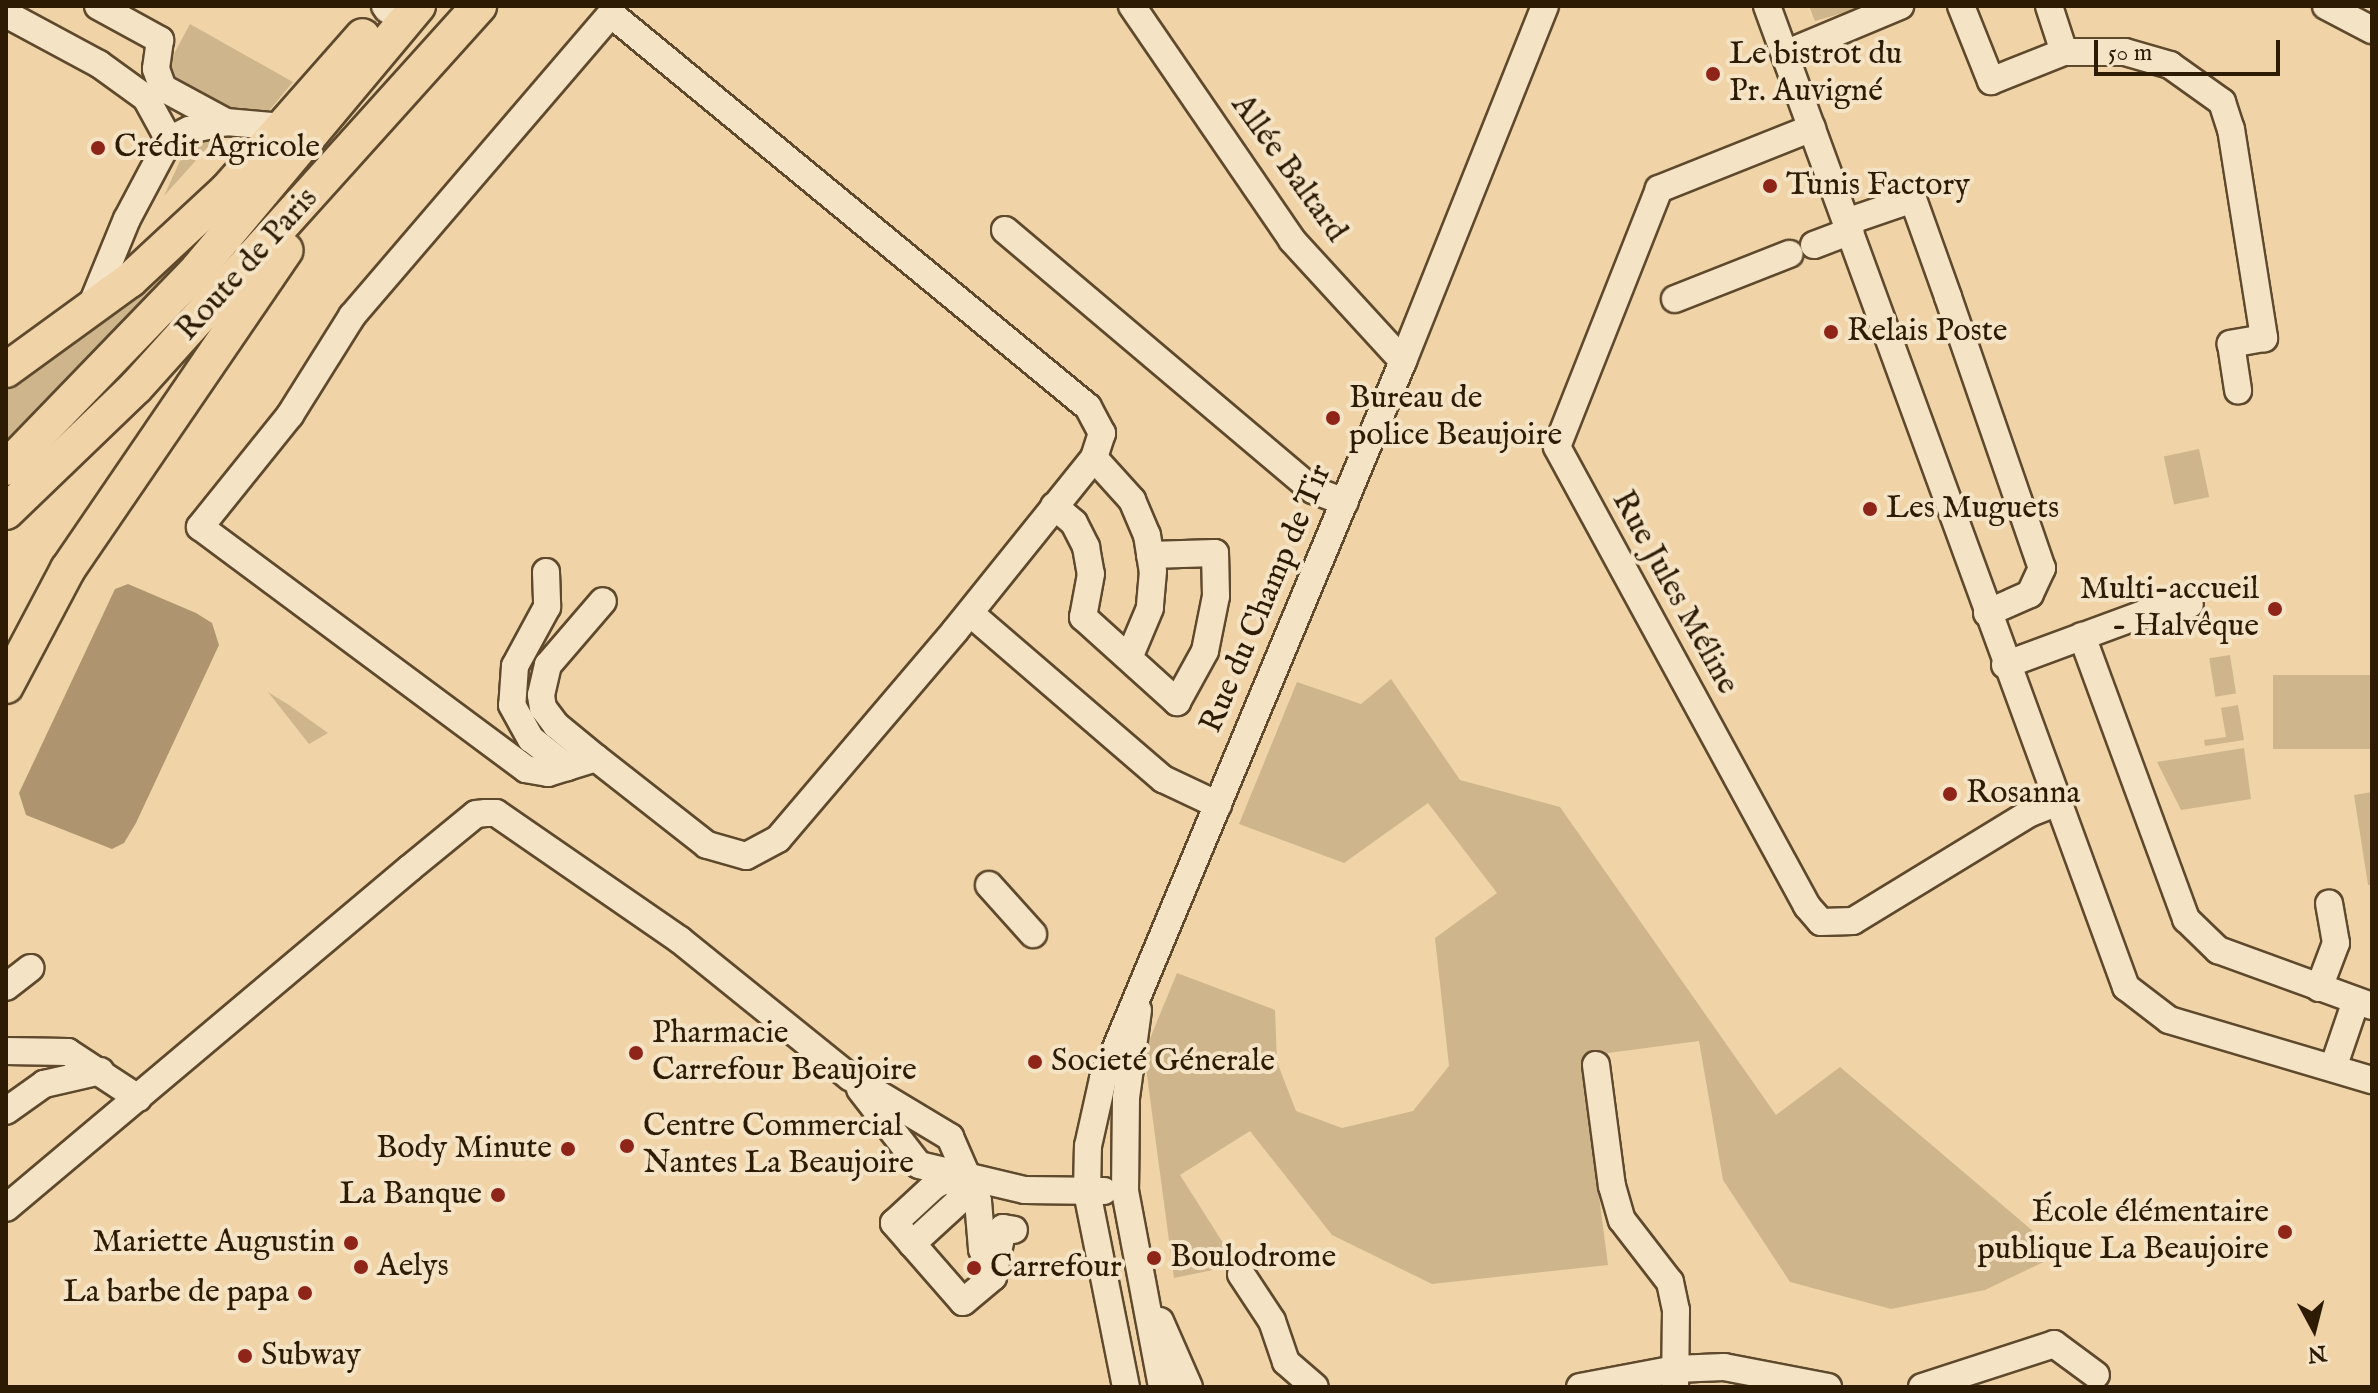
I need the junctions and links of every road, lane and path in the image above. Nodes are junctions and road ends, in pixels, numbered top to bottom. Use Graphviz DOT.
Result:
graph roads {
  1 [pos="98,6"];
  2 [pos="479,6"];
  3 [pos="1132,6"];
  4 [pos="1545,6"];
  5 [pos="1767,6"];
  6 [pos="1900,6"];
  7 [pos="1961,6"];
  8 [pos="2049,6"];
  9 [pos="2326,6"];
  10 [pos="395,7"];
  11 [pos="6,14"];
  12 [pos="2372,30"];
  13 [pos="2064,52"];
  14 [pos="1785,54"];
  15 [pos="226,122"];
  16 [pos="374,126"];
  17 [pos="283,127"];
  18 [pos="1812,128"];
  19 [pos="169,140"];
  20 [pos="1848,226"];
  21 [pos="1005,230"];
  22 [pos="1814,245"];
  23 [pos="1789,254"];
  24 [pos="1675,299"];
  25 [pos="90,309"];
  26 [pos="1403,361"];
  27 [pos="6,370"];
  28 [pos="2238,390"];
  29 [pos="1094,458"];
  30 [pos="6,468"];
  31 [pos="1345,502"];
  32 [pos="1054,506"];
  33 [pos="6,512"];
  34 [pos="1150,555"];
  35 [pos="546,572"];
  36 [pos="603,601"];
  37 [pos="2190,604"];
  38 [pos="970,613"];
  39 [pos="1987,613"];
  40 [pos="2082,636"];
  41 [pos="1129,658"];
  42 [pos="2005,665"];
  43 [pos="6,686"];
  44 [pos="596,758"];
  45 [pos="567,767"];
  46 [pos="2056,803"];
  47 [pos="1218,805"];
  48 [pos="989,885"];
  49 [pos="2329,904"];
  50 [pos="1033,934"];
  51 [pos="30,968"];
  52 [pos="6,987"];
  53 [pos="2319,988"];
  54 [pos="1140,995"];
  55 [pos="2364,1004"];
  56 [pos="6,1043"];
  57 [pos="32,1048"];
  58 [pos="6,1051"];
  59 [pos="1596,1065"];
  60 [pos="2333,1068"];
  61 [pos="101,1071"];
  62 [pos="850,1077"];
  63 [pos="2372,1080"];
  64 [pos="138,1098"];
  65 [pos="6,1111"];
  66 [pos="962,1172"];
  67 [pos="1125,1191"];
  68 [pos="1087,1192"];
  69 [pos="6,1208"];
  70 [pos="1014,1230"];
  71 [pos="1137,1265"];
  72 [pos="1241,1274"];
  73 [pos="993,1277"];
  74 [pos="2096,1375"];
  75 [pos="1675,1378"];
  76 [pos="1124,1385"];
  77 [pos="1162,1387"];
  78 [pos="1189,1387"];
  79 [pos="1315,1387"];
  80 [pos="1580,1387"];
  81 [pos="1828,1387"];
  82 [pos="1922,1387"];
  1 -- 15 [label="street"];
  2 -- 16 [label="main road, Route de Paris"];
  3 -- 26 [label="street, Allée Baltard"];
  4 -- 26 [label="street, Rue du Champ de Tir"];
  5 -- 14 [label="street"];
  6 -- 14 [label="street"];
  7 -- 13 [label="street"];
  8 -- 13 [label="street"];
  9 -- 12 [label="street"];
  10 -- 17 [label="main road"];
  10 -- 30 [label="main road, Route de Paris"];
  11 -- 19 [label="street"];
  13 -- 28 [label="street"];
  14 -- 18 [label="street"];
  15 -- 17 [label="street"];
  15 -- 19 [label="street"];
  16 -- 33 [label="main road, Route de Paris"];
  16 -- 43 [label="main road"];
  17 -- 25 [label="main road"];
  18 -- 20 [label="street"];
  18 -- 46 [label="street, Rue Jules Méline"];
  19 -- 25 [label="street"];
  20 -- 22 [label="street"];
  20 -- 39 [label="street"];
  20 -- 39 [label="street"];
  21 -- 31 [label="street"];
  23 -- 24 [label="street"];
  25 -- 27 [label="main road"];
  26 -- 31 [label="street, Rue du Champ de Tir"];
  29 -- 32 [label="street"];
  29 -- 34 [label="street"];
  29 -- 45 [label="street"];
  31 -- 47 [label="street, Rue du Champ de Tir"];
  32 -- 38 [label="street"];
  32 -- 41 [label="street"];
  34 -- 41 [label="street"];
  34 -- 41 [label="street"];
  35 -- 45 [label="street"];
  36 -- 44 [label="street"];
  37 -- 40 [label="street"];
  38 -- 44 [label="street"];
  38 -- 47 [label="street"];
  39 -- 42 [label="street"];
  40 -- 42 [label="street"];
  40 -- 53 [label="street"];
  42 -- 46 [label="street"];
  44 -- 45 [label="street"];
  46 -- 60 [label="street"];
  47 -- 54 [label="street, Rue du Champ de Tir"];
  48 -- 50 [label="street"];
  49 -- 53 [label="street"];
  51 -- 52 [label="street"];
  53 -- 55 [label="street"];
  54 -- 67 [label="street, Rue du Champ de Tir"];
  54 -- 68 [label="street, Rue du Champ de Tir"];
  55 -- 60 [label="street"];
  56 -- 57 [label="street"];
  57 -- 58 [label="street"];
  57 -- 61 [label="street"];
  59 -- 75 [label="street"];
  60 -- 63 [label="street"];
  61 -- 64 [label="street"];
  61 -- 65 [label="street"];
  62 -- 64 [label="street"];
  62 -- 66 [label="street"];
  62 -- 66 [label="street"];
  64 -- 69 [label="street"];
  66 -- 68 [label="street"];
  66 -- 73 [label="street"];
  66 -- 73 [label="street"];
  67 -- 68 [label="street"];
  67 -- 71 [label="street, Rue du Champ de Tir"];
  68 -- 76 [label="street, Rue du Champ de Tir"];
  70 -- 73 [label="street"];
  71 -- 77 [label="street, Rue du Champ de Tir"];
  71 -- 78 [label="street, Rue du Champ de Tir"];
  72 -- 79 [label="street"];
  74 -- 82 [label="street"];
  75 -- 80 [label="street"];
  75 -- 81 [label="street"];
}
